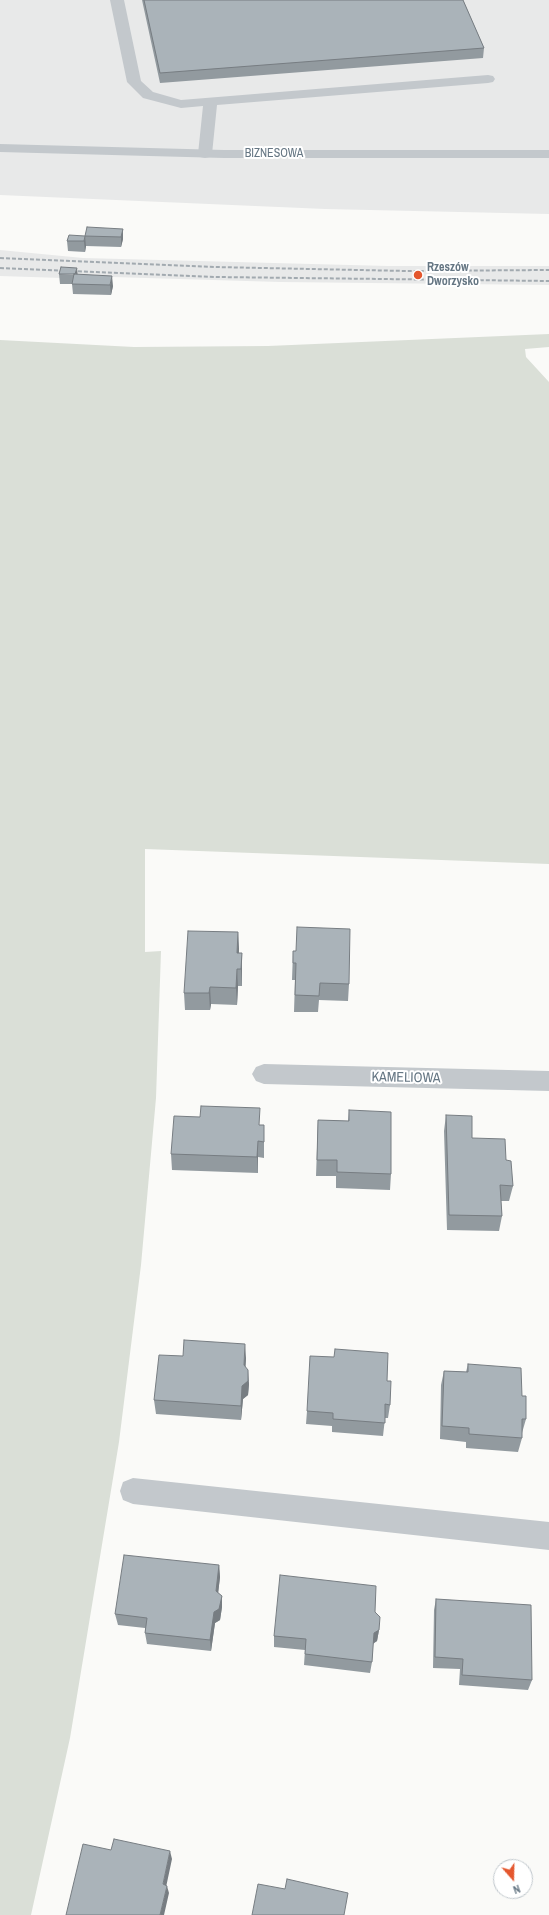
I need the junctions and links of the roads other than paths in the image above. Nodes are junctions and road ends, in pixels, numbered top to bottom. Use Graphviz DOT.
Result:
graph roads {
  1 [pos="117,0"];
  2 [pos="488,79"];
  3 [pos="210,102"];
  4 [pos="0,148"];
  5 [pos="205,154"];
  6 [pos="549,154"];
  7 [pos="264,1074"];
  8 [pos="549,1081"];
  9 [pos="133,1491"];
  10 [pos="549,1536"];
  1 -- 3 [label="street"];
  2 -- 3 [label="street"];
  3 -- 5 [label="street"];
  4 -- 5 [label="street, BIZNESOWA"];
  5 -- 6 [label="street, BIZNESOWA"];
  7 -- 8 [label="street, KAMELIOWA"];
  9 -- 10 [label="street"];
}
